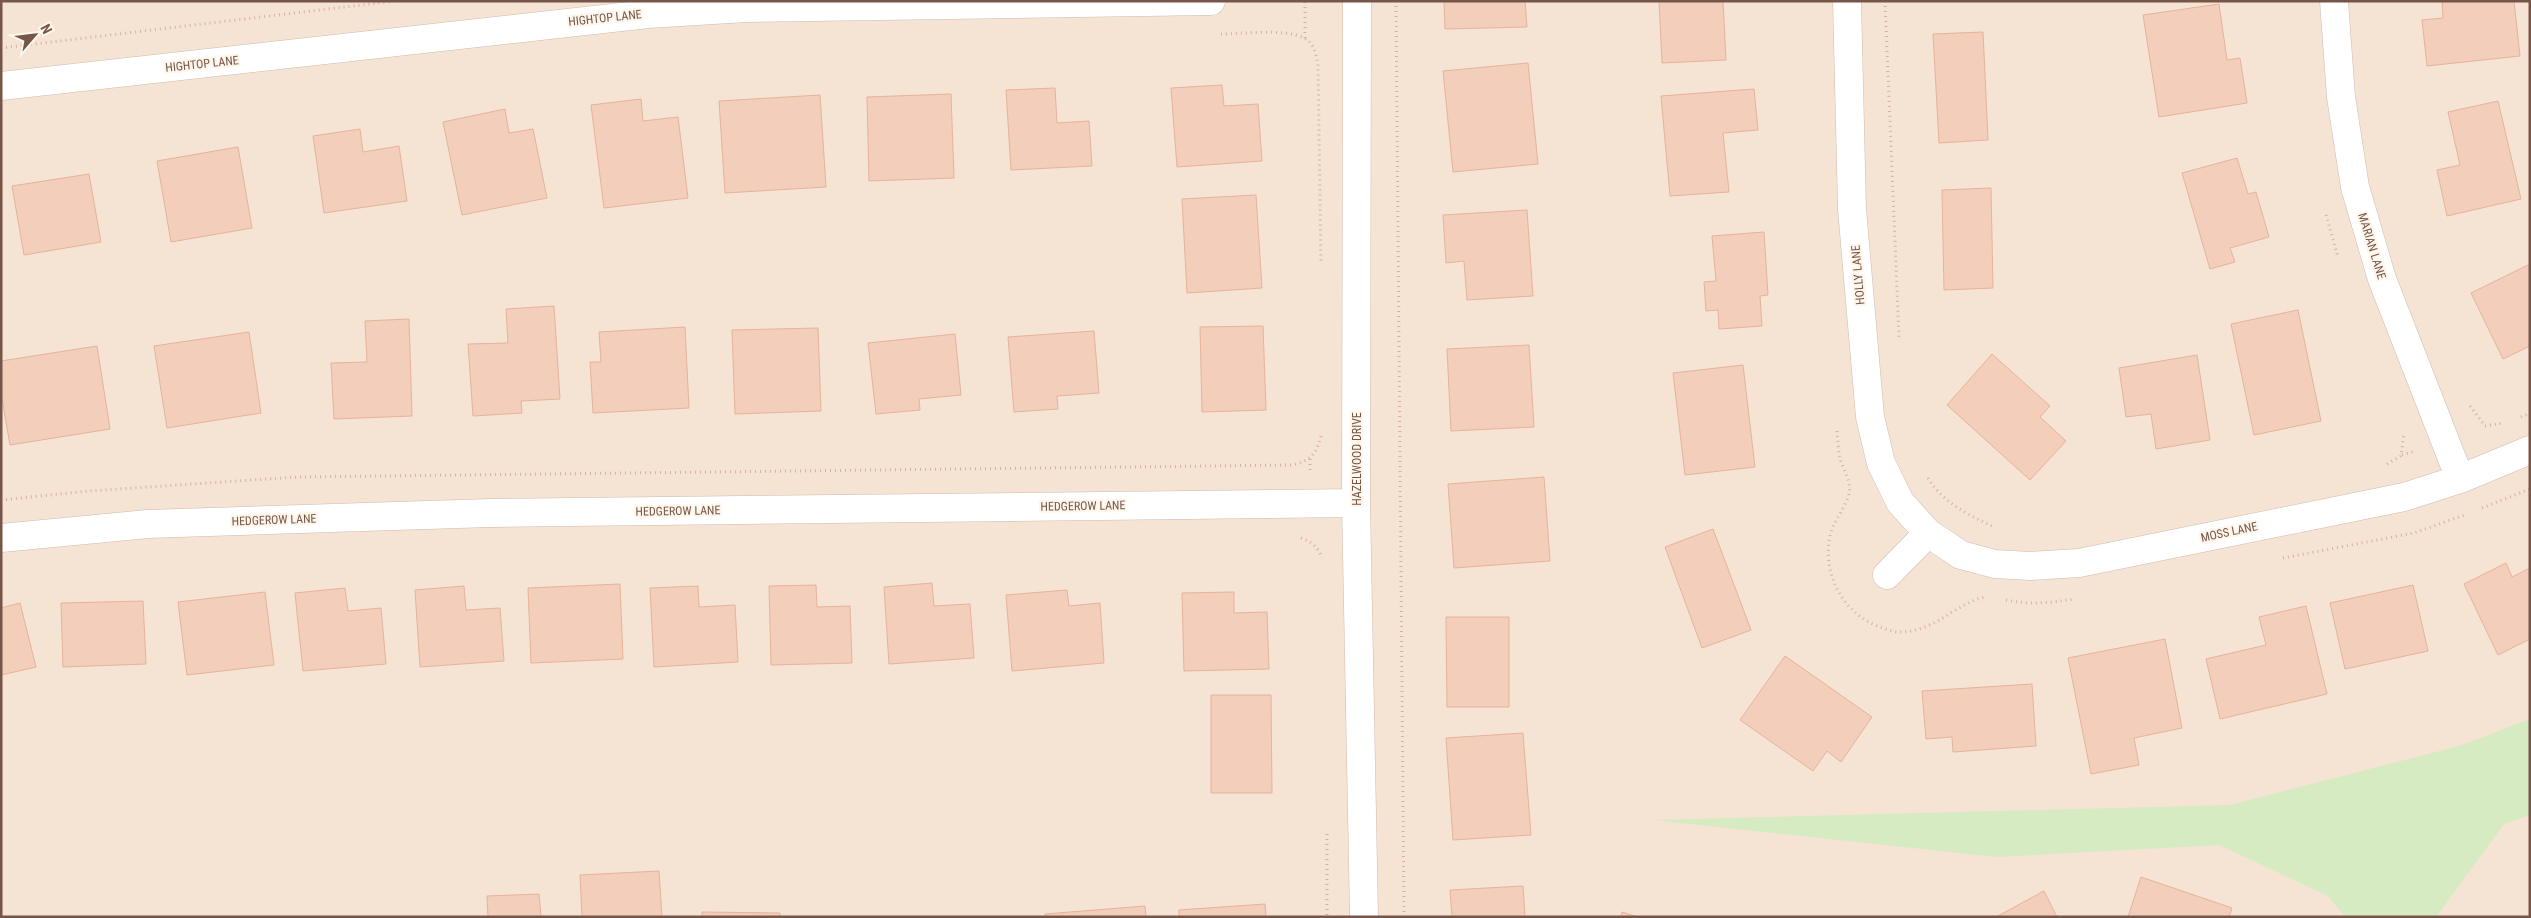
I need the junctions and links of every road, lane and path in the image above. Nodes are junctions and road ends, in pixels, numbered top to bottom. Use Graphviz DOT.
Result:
graph roads {
  1 [pos="395,1"];
  2 [pos="1211,1"];
  3 [pos="1305,1"];
  4 [pos="1357,1"];
  5 [pos="1396,1"];
  6 [pos="1847,1"];
  7 [pos="1885,1"];
  8 [pos="2334,1"];
  9 [pos="1214,34"];
  10 [pos="1305,38"];
  11 [pos="1,48"];
  12 [pos="1,86"];
  13 [pos="2324,205"];
  14 [pos="2339,258"];
  15 [pos="1321,271"];
  16 [pos="1899,342"];
  17 [pos="2468,402"];
  18 [pos="2530,413"];
  19 [pos="2517,418"];
  20 [pos="2507,421"];
  21 [pos="1836,422"];
  22 [pos="1323,428"];
  23 [pos="2404,431"];
  24 [pos="2530,450"];
  25 [pos="2383,465"];
  26 [pos="1924,472"];
  27 [pos="2460,478"];
  28 [pos="2530,489"];
  29 [pos="1,500"];
  30 [pos="1356,503"];
  31 [pos="2480,509"];
  32 [pos="2472,512"];
  33 [pos="2002,531"];
  34 [pos="1928,534"];
  35 [pos="1,538"];
  36 [pos="1299,538"];
  37 [pos="2280,558"];
  38 [pos="1324,566"];
  39 [pos="1887,576"];
  40 [pos="1994,598"];
  41 [pos="2079,598"];
  42 [pos="2000,599"];
  43 [pos="1364,917"];
  44 [pos="1404,917"];
  1 -- 11 [label="path"];
  2 -- 12 [label="street, HIGHTOP LANE"];
  3 -- 10 [label="path"];
  4 -- 30 [label="street, HAZELWOOD DRIVE"];
  5 -- 44 [label="path"];
  6 -- 34 [label="street, HOLLY LANE"];
  7 -- 16 [label="path"];
  8 -- 27 [label="street, MARIAN LANE"];
  9 -- 10 [label="path"];
  10 -- 15 [label="path"];
  13 -- 14 [label="path"];
  17 -- 20 [label="path"];
  18 -- 19 [label="path"];
  21 -- 40 [label="path"];
  22 -- 29 [label="path"];
  23 -- 25 [label="path"];
  24 -- 27 [label="street, MOSS LANE"];
  26 -- 33 [label="path"];
  27 -- 34 [label="street, MOSS LANE"];
  28 -- 31 [label="path"];
  30 -- 35 [label="street, HEDGEROW LANE"];
  30 -- 43 [label="street, HAZELWOOD DRIVE"];
  32 -- 37 [label="path"];
  34 -- 39 [label="street"];
  36 -- 38 [label="path"];
  41 -- 42 [label="path"];
}
